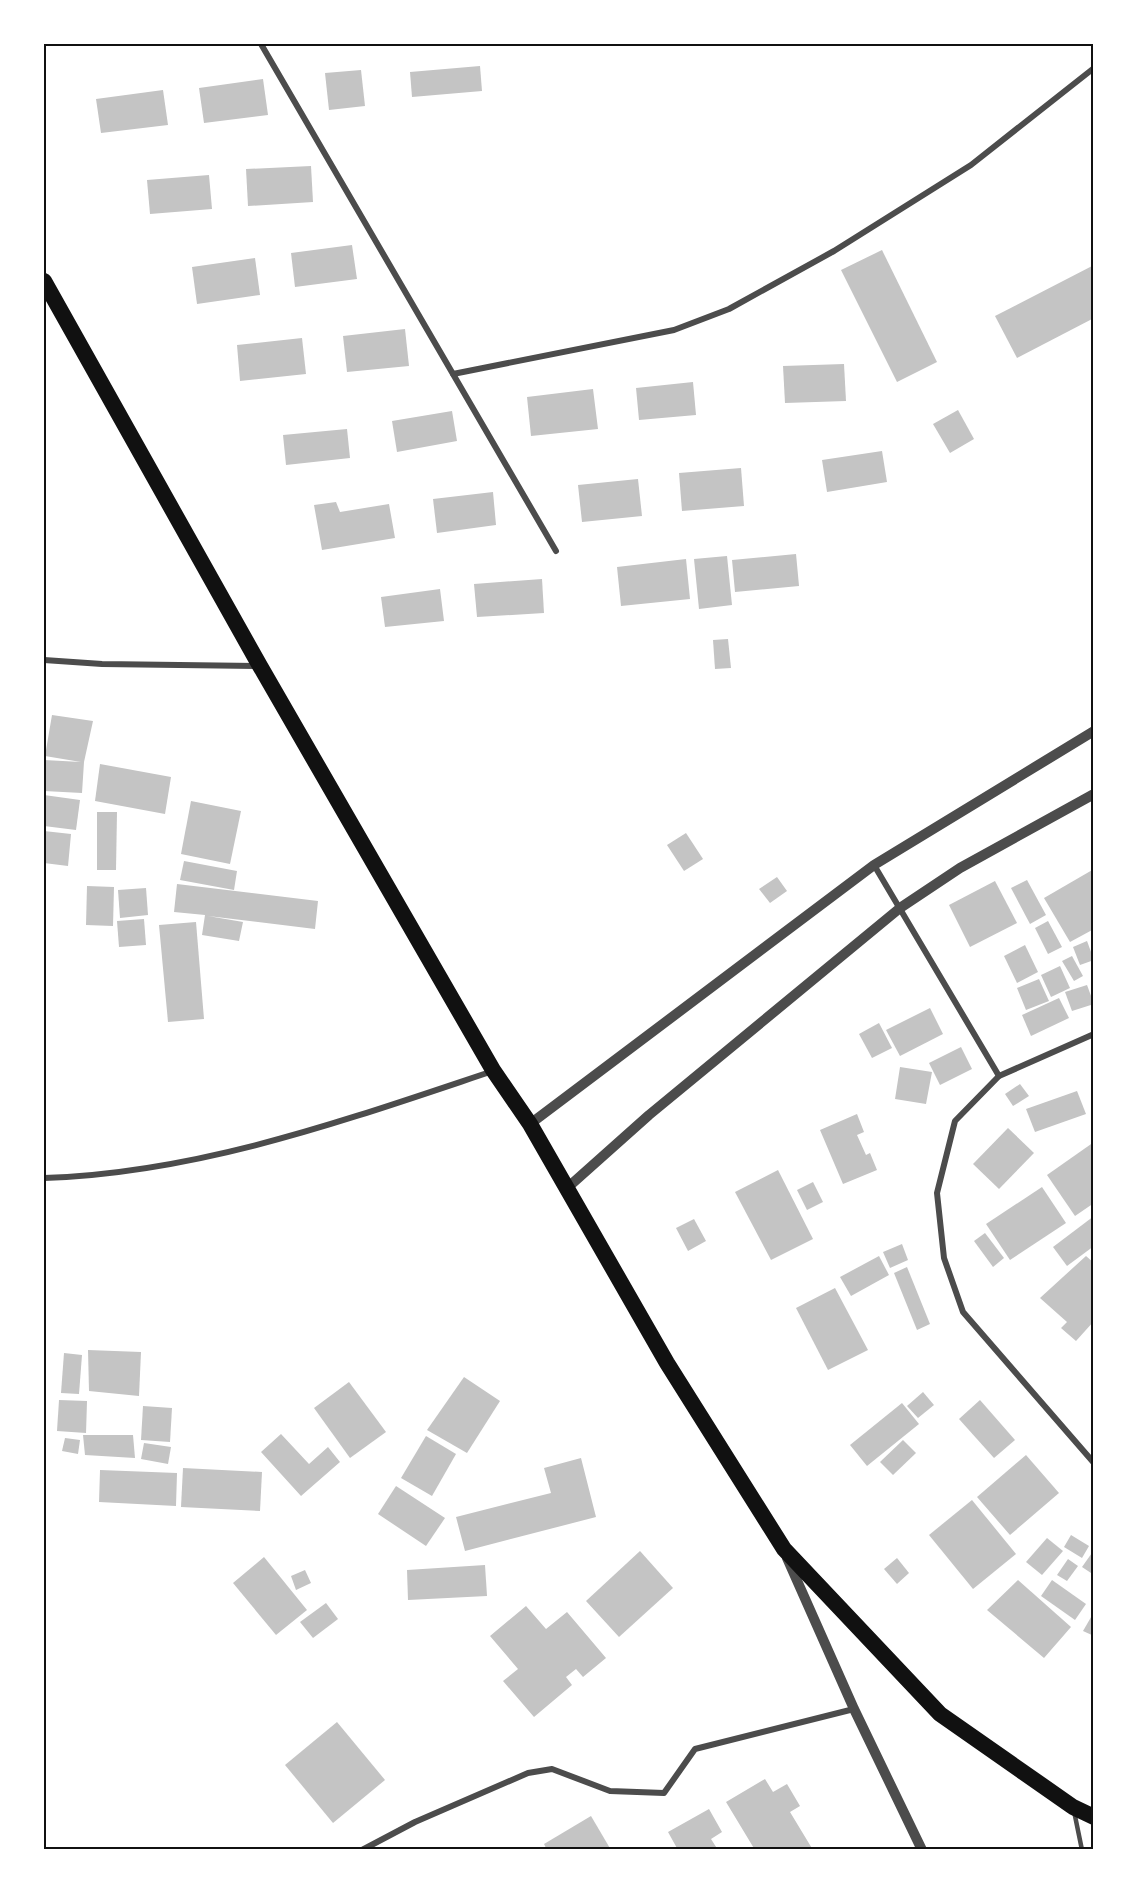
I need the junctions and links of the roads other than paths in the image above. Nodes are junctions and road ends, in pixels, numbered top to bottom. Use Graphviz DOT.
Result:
graph roads {
  1 [pos="261,44"];
  2 [pos="1094,68"];
  3 [pos="44,281"];
  4 [pos="453,374"];
  5 [pos="556,551"];
  6 [pos="44,660"];
  7 [pos="260,666"];
  8 [pos="1094,731"];
  9 [pos="1094,794"];
  10 [pos="874,865"];
  11 [pos="900,908"];
  12 [pos="1094,1034"];
  13 [pos="494,1070"];
  14 [pos="999,1076"];
  15 [pos="530,1124"];
  16 [pos="44,1178"];
  17 [pos="566,1189"];
  18 [pos="1094,1463"];
  19 [pos="784,1549"];
  20 [pos="854,1709"];
  21 [pos="1073,1807"];
  22 [pos="1094,1817"];
  23 [pos="362,1850"];
  24 [pos="922,1850"];
  25 [pos="1082,1850"];
  1 -- 4 [label="street"];
  2 -- 4 [label="street"];
  3 -- 7 [label="highway"];
  4 -- 5 [label="street"];
  6 -- 7 [label="street"];
  7 -- 13 [label="highway"];
  8 -- 10 [label="street"];
  9 -- 11 [label="street"];
  10 -- 11 [label="street"];
  10 -- 15 [label="street"];
  11 -- 14 [label="street"];
  11 -- 17 [label="street"];
  12 -- 14 [label="street"];
  13 -- 15 [label="highway"];
  13 -- 16 [label="street"];
  14 -- 18 [label="street"];
  15 -- 17 [label="highway"];
  17 -- 19 [label="highway"];
  19 -- 20 [label="street"];
  19 -- 21 [label="highway"];
  20 -- 23 [label="street"];
  20 -- 24 [label="street"];
  21 -- 22 [label="highway"];
  21 -- 25 [label="lane"];
}
